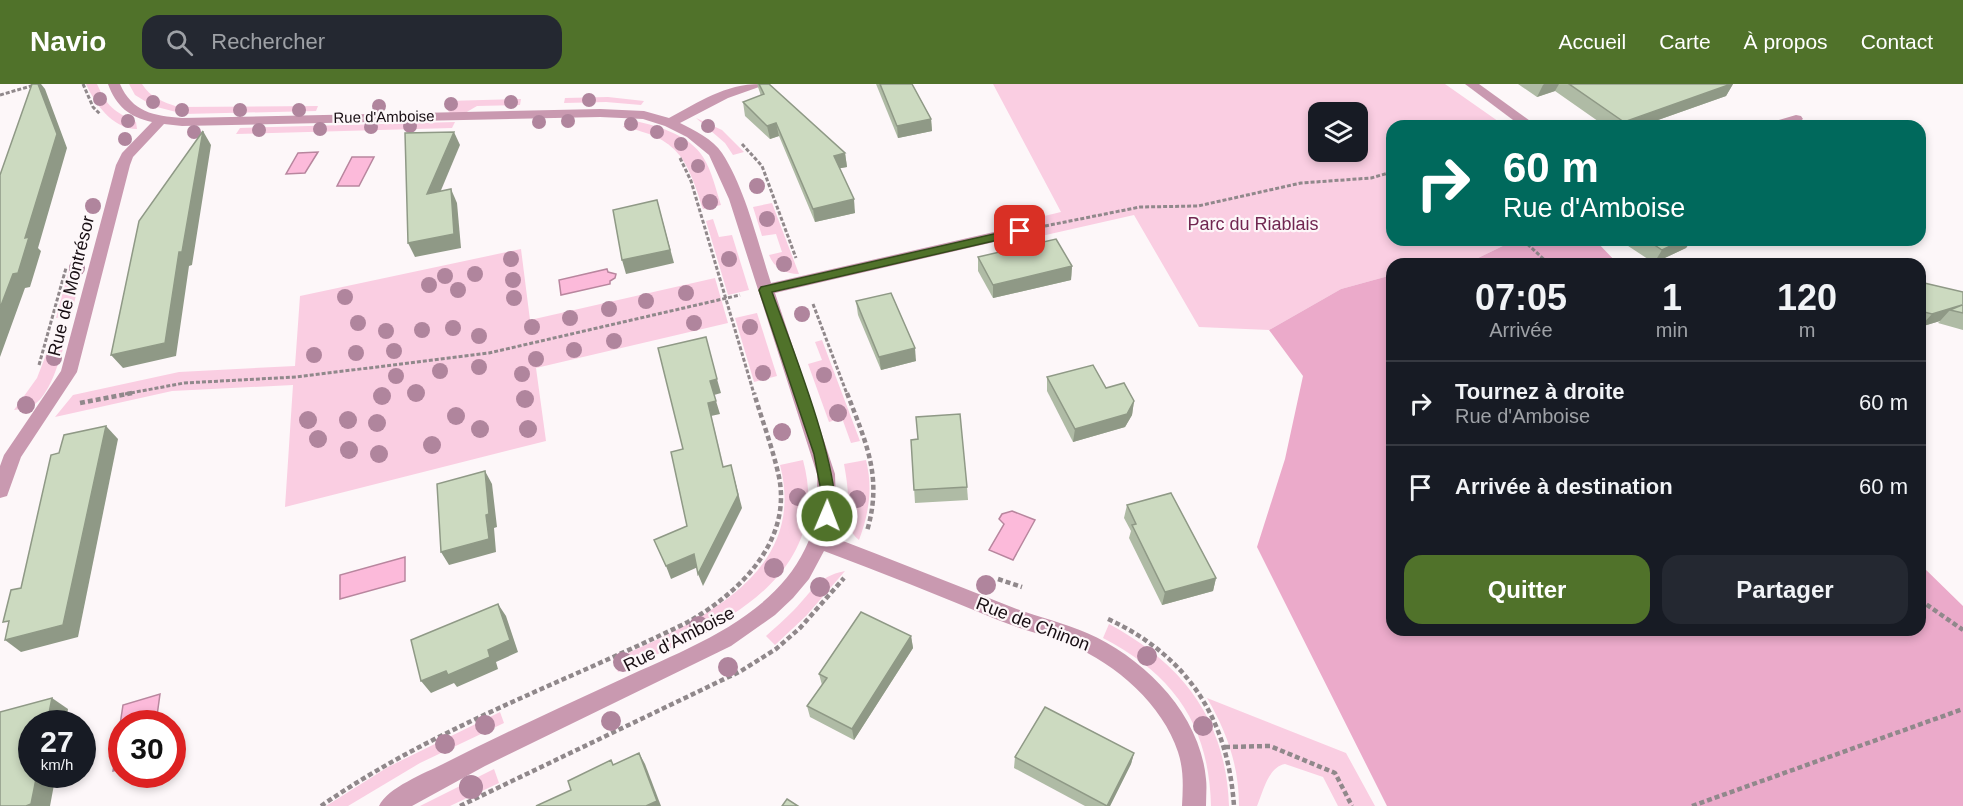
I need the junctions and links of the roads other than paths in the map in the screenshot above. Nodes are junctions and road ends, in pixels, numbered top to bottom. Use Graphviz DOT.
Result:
graph roads {
  1 [pos="114,84"];
  2 [pos="754,84"];
  3 [pos="1471,84"];
  4 [pos="1796,119"];
  5 [pos="1522,120"];
  6 [pos="1793,120"];
  7 [pos="160,121"];
  8 [pos="670,123"];
  9 [pos="1020,231"];
  10 [pos="765,290"];
  11 [pos="0,491"];
  12 [pos="820,541"];
  13 [pos="391,806"];
  14 [pos="1194,806"];
  1 -- 7 [label="street, Rue d'Amboise"];
  2 -- 8 [label="street"];
  3 -- 5 [label="street"];
  4 -- 6 [label="street"];
  7 -- 8 [label="street, Rue d'Amboise"];
  7 -- 11 [label="street, Rue de Montrésor"];
  8 -- 10 [label="street, Rue d'Amboise"];
  9 -- 10 [label="street"];
  10 -- 12 [label="street, Rue d'Amboise"];
  12 -- 13 [label="street, Rue d'Amboise"];
  12 -- 14 [label="street, Rue de Chinon"];
}
